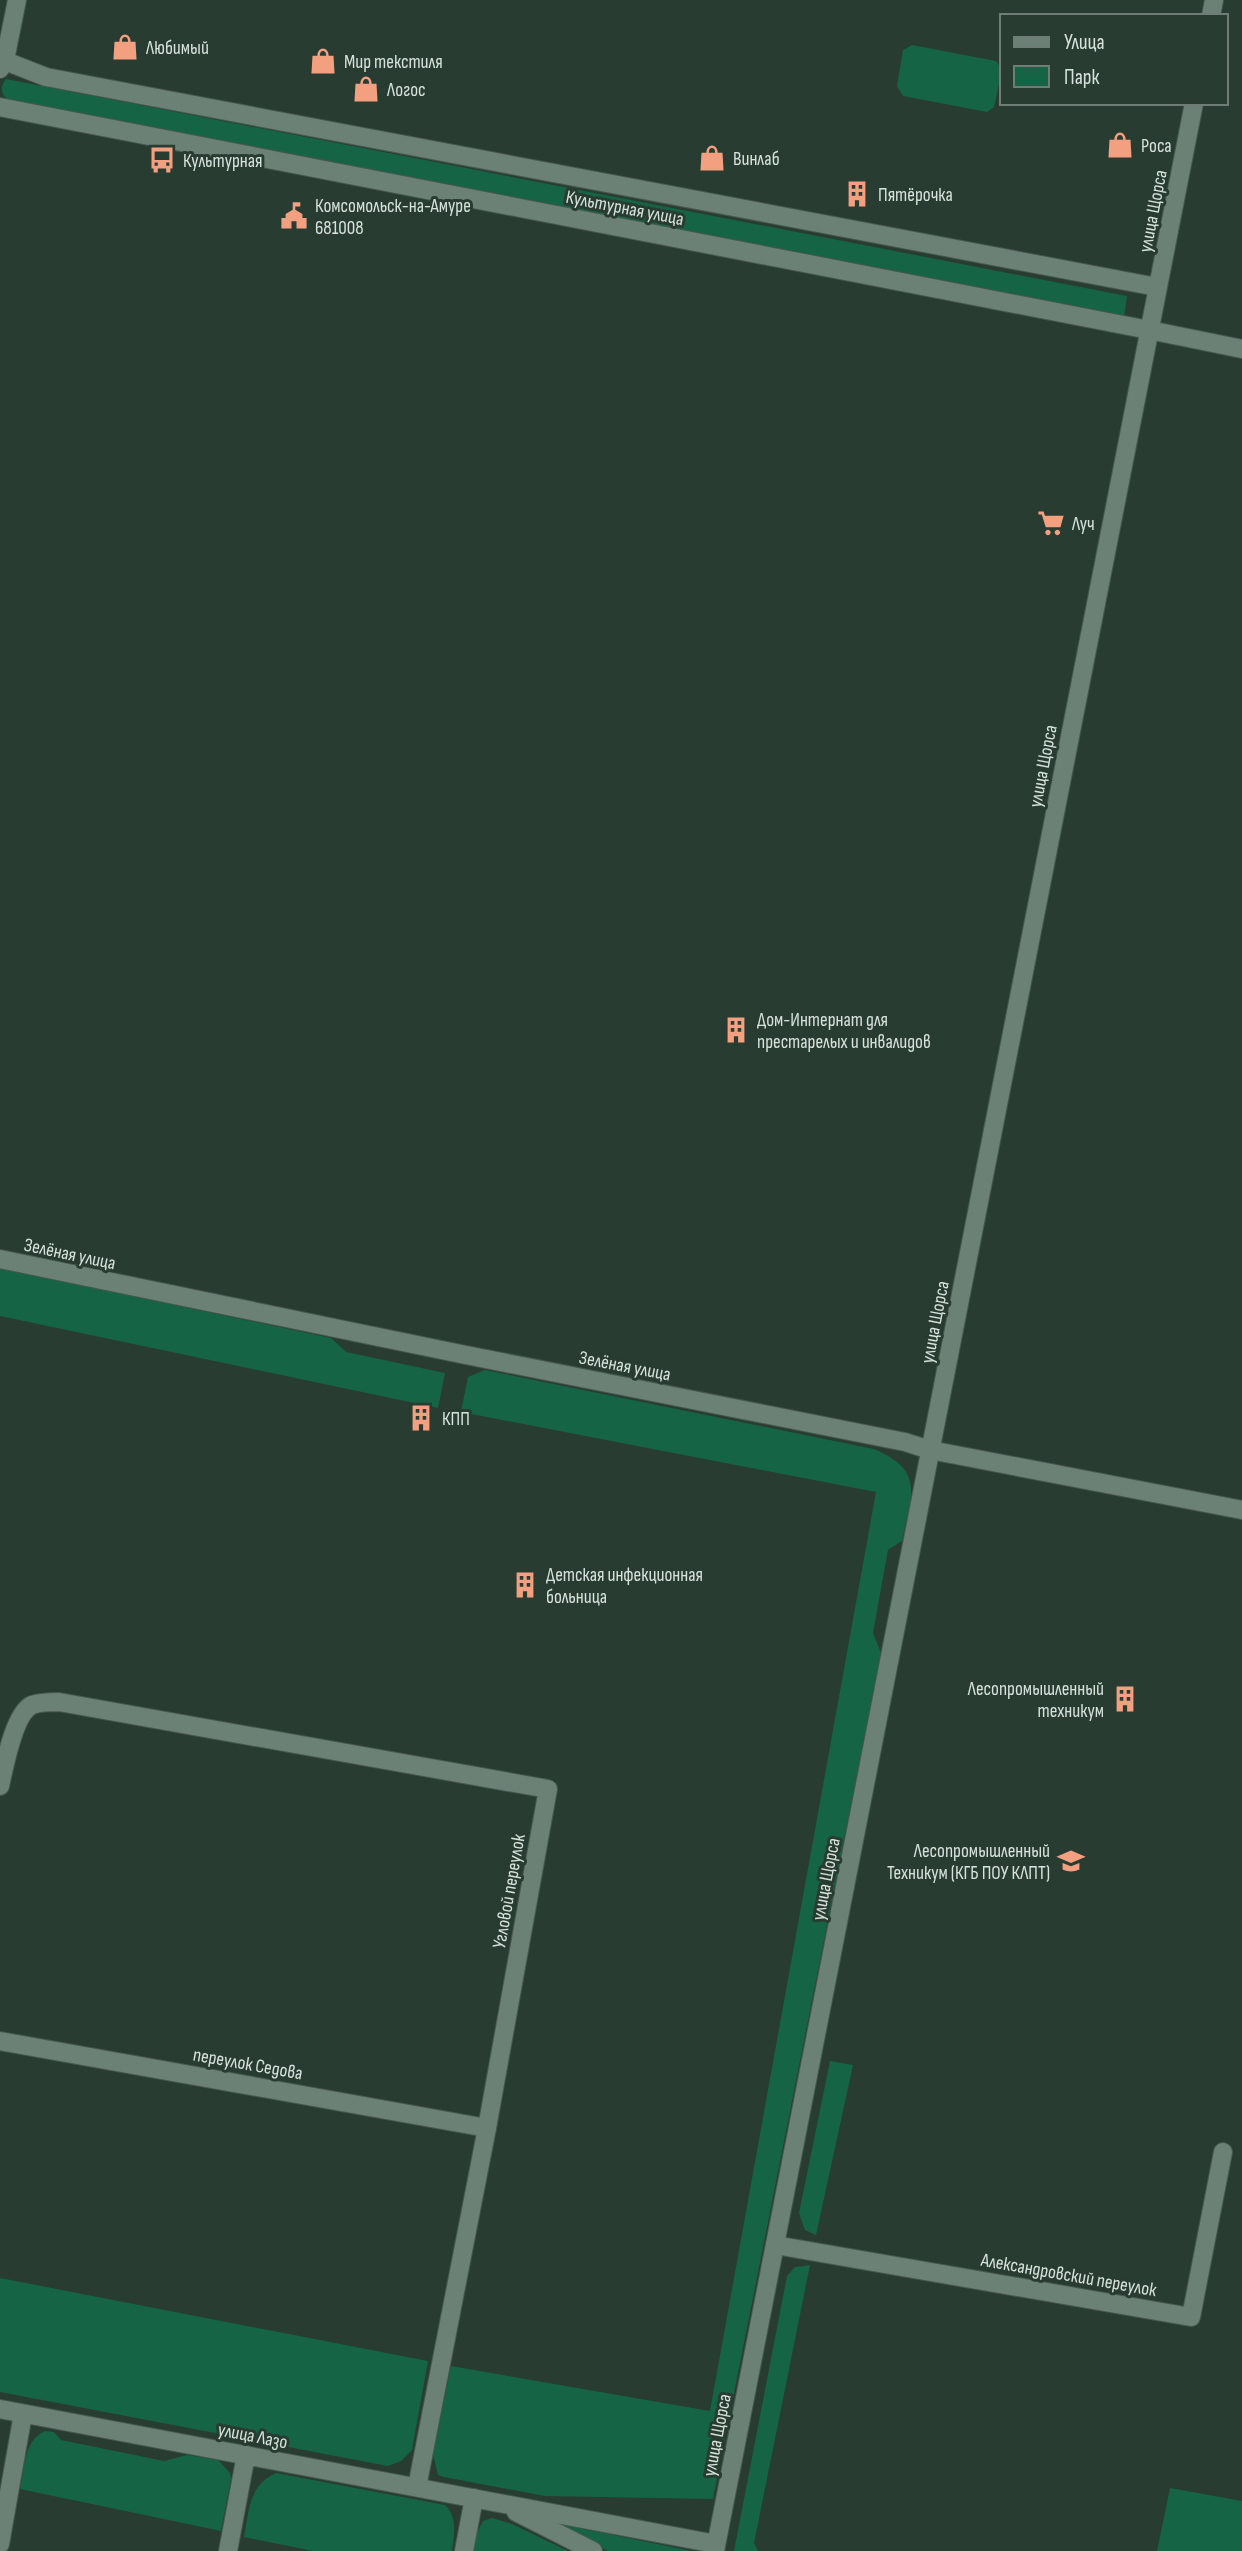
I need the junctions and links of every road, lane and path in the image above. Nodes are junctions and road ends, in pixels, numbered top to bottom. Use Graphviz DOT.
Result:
graph roads {
  1 [pos="17,0"];
  2 [pos="2,63"];
  3 [pos="1194,105"];
  4 [pos="0,107"];
  5 [pos="1157,287"];
  6 [pos="1149,330"];
  7 [pos="1242,349"];
  8 [pos="0,1259"];
  9 [pos="930,1450"];
  10 [pos="1242,1510"];
  11 [pos="0,1787"];
  12 [pos="0,2041"];
  13 [pos="487,2128"];
  14 [pos="1223,2152"];
  15 [pos="775,2245"];
  16 [pos="0,2409"];
  17 [pos="23,2414"];
  18 [pos="246,2455"];
  19 [pos="417,2487"];
  20 [pos="474,2498"];
  21 [pos="498,2502"];
  22 [pos="0,2544"];
  23 [pos="717,2549"];
  24 [pos="228,2551"];
  25 [pos="464,2551"];
  26 [pos="593,2551"];
  1 -- 2 [label="street"];
  2 -- 5 [label="street, Культурная улица"];
  3 -- 5 [label="street, улица Щорса"];
  4 -- 6 [label="street, Культурная улица"];
  5 -- 6 [label="street, улица Щорса"];
  6 -- 7 [label="street, Культурная улица"];
  6 -- 9 [label="street, улица Щорса"];
  8 -- 9 [label="street, Зелёная улица"];
  9 -- 10 [label="street, Зелёная улица"];
  9 -- 15 [label="street, улица Щорса"];
  11 -- 13 [label="street, Угловой переулок"];
  12 -- 13 [label="street, переулок Седова"];
  13 -- 19 [label="street, Угловой переулок"];
  14 -- 15 [label="street, Александровский переулок"];
  15 -- 23 [label="street, улица Щорса"];
  16 -- 17 [label="street, улица Лазо"];
  17 -- 18 [label="street, улица Лазо"];
  17 -- 22 [label="street"];
  18 -- 19 [label="street, улица Лазо"];
  18 -- 24 [label="street"];
  19 -- 20 [label="street, улица Лазо"];
  20 -- 21 [label="street, улица Лазо"];
  20 -- 25 [label="street"];
  21 -- 23 [label="street, улица Лазо"];
  21 -- 26 [label="street, улица Лазо"];
}
